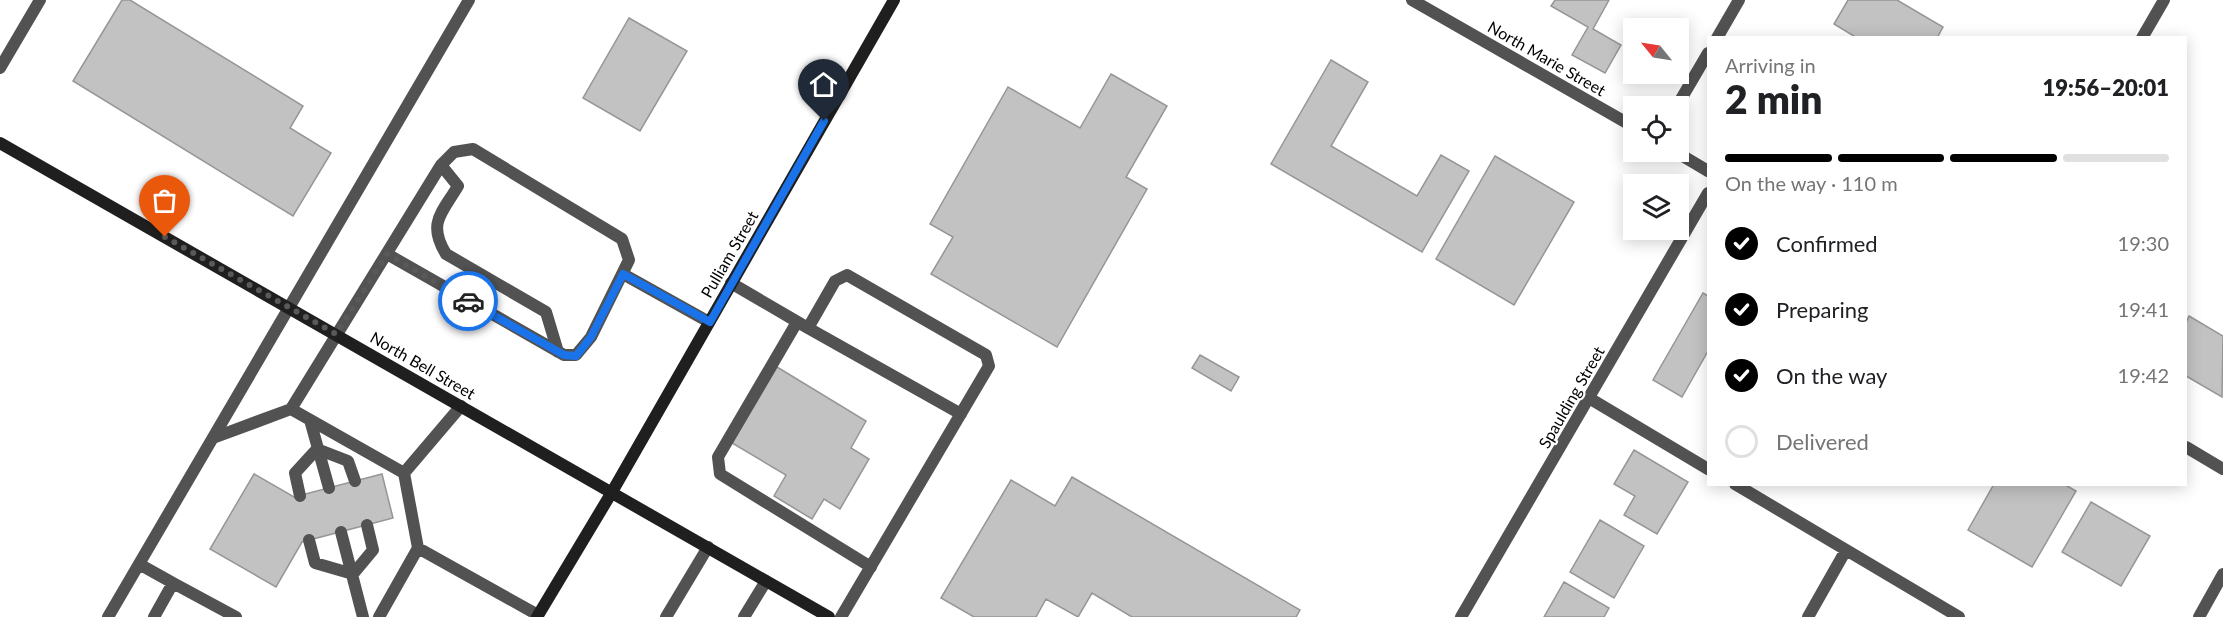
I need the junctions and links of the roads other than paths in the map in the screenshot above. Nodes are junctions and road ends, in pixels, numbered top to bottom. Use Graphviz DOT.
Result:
graph roads {
  1 [pos="40,0"];
  2 [pos="469,0"];
  3 [pos="894,0"];
  4 [pos="1412,0"];
  5 [pos="1739,0"];
  6 [pos="2164,0"];
  7 [pos="1719,36"];
  8 [pos="2143,36"];
  9 [pos="1707,55"];
  10 [pos="0,68"];
  11 [pos="1683,96"];
  12 [pos="1623,121"];
  13 [pos="0,143"];
  14 [pos="1689,160"];
  15 [pos="441,165"];
  16 [pos="1707,170"];
  17 [pos="1707,195"];
  18 [pos="387,254"];
  19 [pos="623,274"];
  20 [pos="732,283"];
  21 [pos="288,307"];
  22 [pos="710,322"];
  23 [pos="802,325"];
  24 [pos="336,334"];
  25 [pos="558,352"];
  26 [pos="1589,398"];
  27 [pos="461,406"];
  28 [pos="291,409"];
  29 [pos="961,414"];
  30 [pos="310,420"];
  31 [pos="213,438"];
  32 [pos="317,448"];
  33 [pos="2187,448"];
  34 [pos="1707,468"];
  35 [pos="2223,468"];
  36 [pos="404,473"];
  37 [pos="355,481"];
  38 [pos="1738,486"];
  39 [pos="329,488"];
  40 [pos="612,492"];
  41 [pos="300,496"];
  42 [pos="367,525"];
  43 [pos="341,532"];
  44 [pos="309,540"];
  45 [pos="708,547"];
  46 [pos="417,548"];
  47 [pos="1846,550"];
  48 [pos="139,564"];
  49 [pos="872,567"];
  50 [pos="2223,573"];
  51 [pos="353,574"];
  52 [pos="766,581"];
  53 [pos="173,583"];
  54 [pos="538,616"];
  55 [pos="108,617"];
  56 [pos="154,617"];
  57 [pos="236,617"];
  58 [pos="363,617"];
  59 [pos="379,617"];
  60 [pos="666,617"];
  61 [pos="744,617"];
  62 [pos="829,617"];
  63 [pos="841,617"];
  64 [pos="1461,617"];
  65 [pos="1808,617"];
  66 [pos="1959,617"];
  67 [pos="2199,617"];
  1 -- 10 [label="street"];
  2 -- 21 [label="street"];
  3 -- 20 [label="main road, Pulliam Street"];
  4 -- 12 [label="street, North Marie Street"];
  5 -- 7 [label="street"];
  6 -- 8 [label="street"];
  9 -- 11 [label="street"];
  13 -- 21 [label="main road, North Bell Street"];
  14 -- 16 [label="street"];
  15 -- 18 [label="street"];
  15 -- 19 [label="street"];
  15 -- 25 [label="street"];
  17 -- 26 [label="street, Spaulding Street"];
  18 -- 24 [label="street"];
  18 -- 25 [label="street"];
  19 -- 22 [label="street"];
  19 -- 25 [label="street"];
  20 -- 22 [label="main road, Pulliam Street"];
  20 -- 23 [label="street"];
  21 -- 24 [label="main road, North Bell Street"];
  21 -- 31 [label="street"];
  22 -- 40 [label="main road, Pulliam Street"];
  23 -- 29 [label="street"];
  23 -- 29 [label="street"];
  23 -- 49 [label="street"];
  24 -- 27 [label="main road, North Bell Street"];
  24 -- 28 [label="street"];
  26 -- 34 [label="street"];
  26 -- 64 [label="street, Spaulding Street"];
  27 -- 36 [label="street"];
  27 -- 40 [label="main road, North Bell Street"];
  28 -- 30 [label="street"];
  28 -- 31 [label="street"];
  29 -- 49 [label="street"];
  30 -- 32 [label="street"];
  30 -- 36 [label="street"];
  31 -- 48 [label="street"];
  32 -- 37 [label="street"];
  32 -- 39 [label="street"];
  32 -- 41 [label="street"];
  33 -- 35 [label="street"];
  36 -- 46 [label="street"];
  38 -- 47 [label="street"];
  40 -- 45 [label="main road, North Bell Street"];
  40 -- 54 [label="main road, Pulliam Street"];
  42 -- 51 [label="street"];
  43 -- 51 [label="street"];
  44 -- 51 [label="street"];
  45 -- 52 [label="main road, North Bell Street"];
  45 -- 60 [label="street"];
  46 -- 54 [label="street"];
  46 -- 59 [label="street"];
  47 -- 65 [label="street"];
  47 -- 66 [label="street"];
  48 -- 53 [label="street"];
  48 -- 55 [label="street"];
  49 -- 63 [label="street"];
  50 -- 67 [label="street"];
  51 -- 58 [label="street"];
  52 -- 61 [label="street"];
  52 -- 62 [label="main road, North Bell Street"];
  53 -- 56 [label="street"];
  53 -- 57 [label="street"];
}
